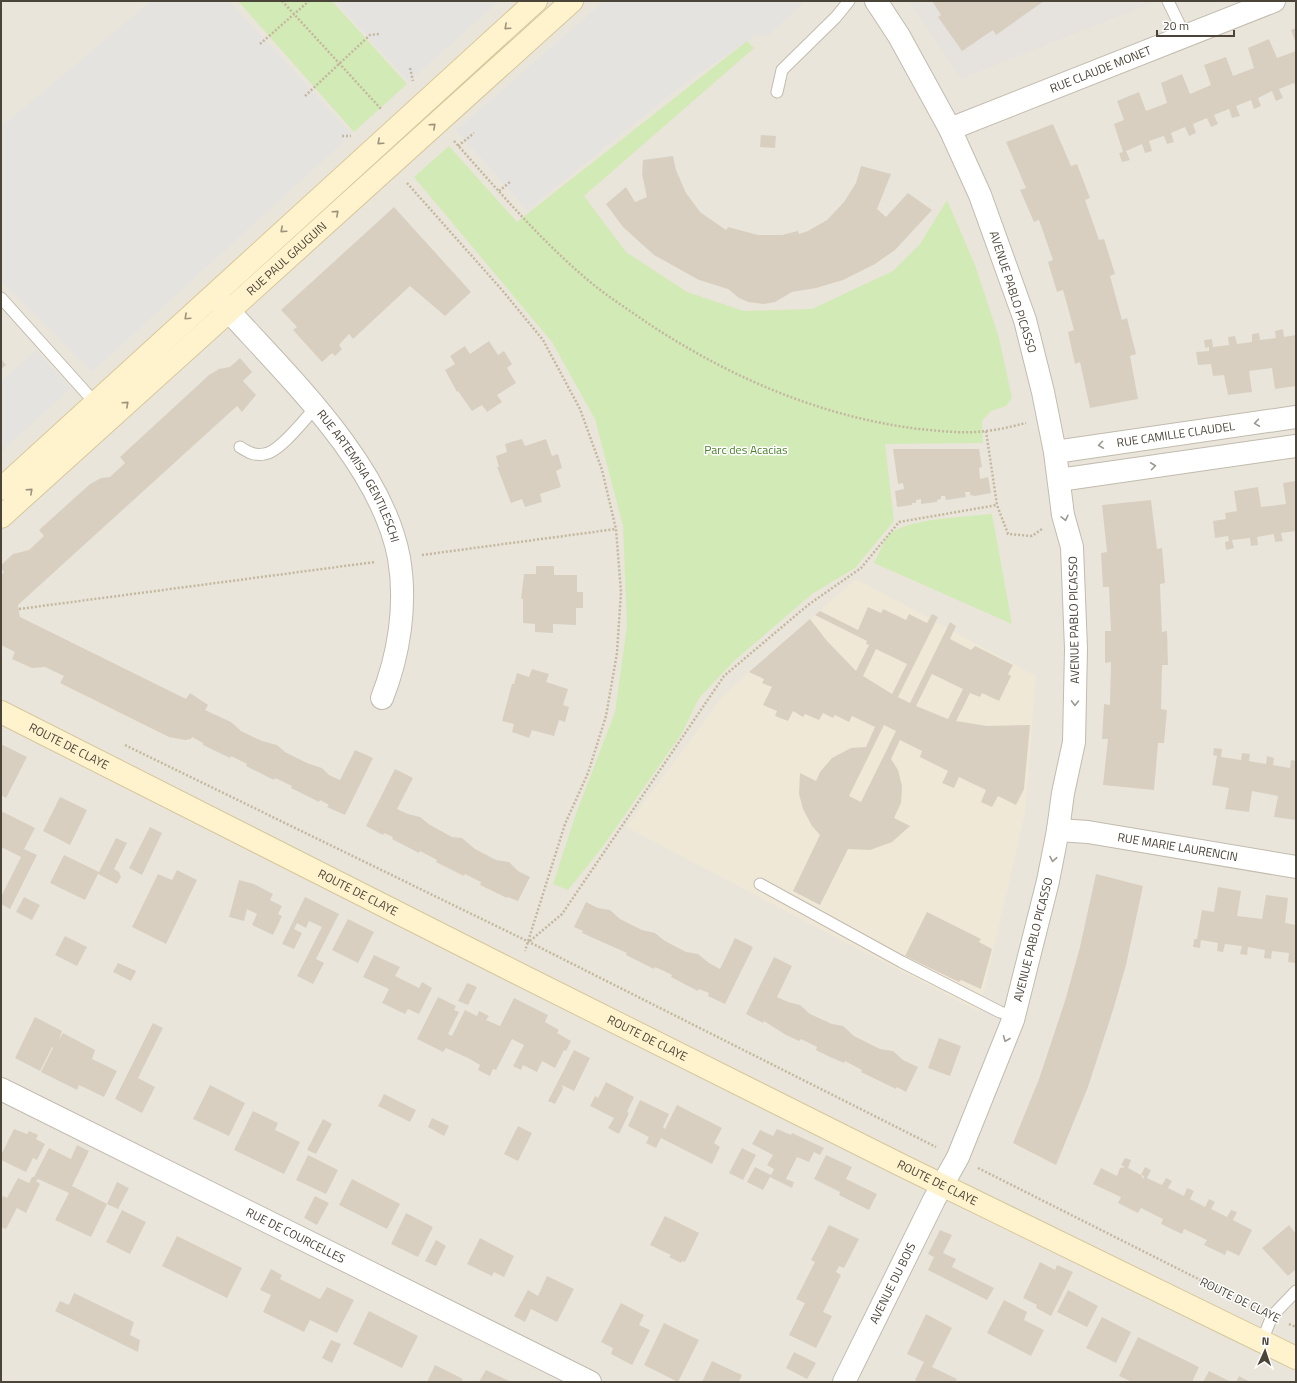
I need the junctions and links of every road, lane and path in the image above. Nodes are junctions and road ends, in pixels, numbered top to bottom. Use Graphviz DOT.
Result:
graph roads {
  1 [pos="282,1"];
  2 [pos="309,1"];
  3 [pos="536,1"];
  4 [pos="572,1"];
  5 [pos="849,1"];
  6 [pos="876,1"];
  7 [pos="1168,1"];
  8 [pos="1274,1"];
  9 [pos="294,14"];
  10 [pos="380,34"];
  11 [pos="1184,36"];
  12 [pos="260,44"];
  13 [pos="339,64"];
  14 [pos="410,68"];
  15 [pos="414,84"];
  16 [pos="776,92"];
  17 [pos="305,96"];
  18 [pos="384,113"];
  19 [pos="950,129"];
  20 [pos="474,133"];
  21 [pos="453,140"];
  22 [pos="458,146"];
  23 [pos="402,177"];
  24 [pos="510,182"];
  25 [pos="499,191"];
  26 [pos="213,294"];
  27 [pos="1,298"];
  28 [pos="229,311"];
  29 [pos="95,402"];
  30 [pos="316,408"];
  31 [pos="1296,417"];
  32 [pos="110,418"];
  33 [pos="1048,418"];
  34 [pos="986,432"];
  35 [pos="1296,446"];
  36 [pos="240,447"];
  37 [pos="1055,452"];
  38 [pos="1060,480"];
  39 [pos="1,489"];
  40 [pos="997,505"];
  41 [pos="1063,515"];
  42 [pos="1,517"];
  43 [pos="616,529"];
  44 [pos="399,558"];
  45 [pos="19,609"];
  46 [pos="382,698"];
  47 [pos="1,712"];
  48 [pos="122,744"];
  49 [pos="1058,830"];
  50 [pos="1296,867"];
  51 [pos="760,884"];
  52 [pos="529,942"];
  53 [pos="517,973"];
  54 [pos="1014,1016"];
  55 [pos="1,1089"];
  56 [pos="958,1157"];
  57 [pos="942,1185"];
  58 [pos="1296,1291"];
  59 [pos="1272,1316"];
  60 [pos="1296,1328"];
  61 [pos="1262,1341"];
  62 [pos="1296,1358"];
  63 [pos="590,1382"];
  64 [pos="844,1382"];
  1 -- 9 [label="path"];
  2 -- 9 [label="path"];
  3 -- 26 [label="street, RUE PAUL GAUGUIN, one-way"];
  28 -- 4 [label="street, RUE PAUL GAUGUIN, one-way"];
  5 -- 16 [label="lane"];
  6 -- 19 [label="street, AVENUE PABLO PICASSO"];
  7 -- 11 [label="lane"];
  8 -- 11 [label="street, RUE CLAUDE MONET"];
  9 -- 12 [label="path"];
  9 -- 13 [label="path"];
  10 -- 13 [label="path"];
  11 -- 19 [label="street, RUE CLAUDE MONET"];
  13 -- 17 [label="path"];
  13 -- 18 [label="path"];
  14 -- 15 [label="path"];
  19 -- 33 [label="street, AVENUE PABLO PICASSO"];
  20 -- 22 [label="path"];
  21 -- 22 [label="path"];
  22 -- 25 [label="path"];
  23 -- 43 [label="path"];
  24 -- 25 [label="path"];
  25 -- 34 [label="path"];
  26 -- 28 [label="street, RUE ARTEMISIA GENTILESCHI"];
  26 -- 29 [label="street, RUE PAUL GAUGUIN, one-way"];
  27 -- 29 [label="lane"];
  28 -- 30 [label="street, RUE ARTEMISIA GENTILESCHI"];
  32 -- 28 [label="street, RUE PAUL GAUGUIN, one-way"];
  29 -- 32 [label="lane"];
  29 -- 39 [label="street, RUE PAUL GAUGUIN"];
  30 -- 36 [label="lane"];
  30 -- 44 [label="street, RUE ARTEMISIA GENTILESCHI"];
  31 -- 37 [label="street, RUE CAMILLE CLAUDEL, one-way"];
  42 -- 32 [label="street, RUE PAUL GAUGUIN, one-way"];
  33 -- 34 [label="path"];
  33 -- 37 [label="street, AVENUE PABLO PICASSO"];
  34 -- 40 [label="path"];
  38 -- 35 [label="street, one-way"];
  37 -- 38 [label="street, AVENUE PABLO PICASSO"];
  38 -- 41 [label="street, AVENUE PABLO PICASSO"];
  40 -- 41 [label="path"];
  40 -- 52 [label="path"];
  41 -- 49 [label="street, AVENUE PABLO PICASSO, one-way"];
  43 -- 44 [label="path"];
  43 -- 52 [label="path"];
  44 -- 45 [label="path"];
  44 -- 46 [label="street, RUE ARTEMISIA GENTILESCHI"];
  47 -- 53 [label="street, ROUTE DE CLAYE"];
  48 -- 52 [label="path, ROUTE DE CLAYE"];
  49 -- 50 [label="street, RUE MARIE LAURENCIN"];
  49 -- 54 [label="street, AVENUE PABLO PICASSO, one-way"];
  51 -- 54 [label="lane"];
  52 -- 53 [label="path"];
  52 -- 56 [label="path, ROUTE DE CLAYE"];
  53 -- 57 [label="street, ROUTE DE CLAYE"];
  54 -- 56 [label="street, AVENUE PABLO PICASSO, one-way"];
  55 -- 63 [label="street, RUE DE COURCELLES"];
  56 -- 57 [label="street, AVENUE PABLO PICASSO"];
  56 -- 59 [label="path, ROUTE DE CLAYE"];
  57 -- 61 [label="street, ROUTE DE CLAYE"];
  57 -- 64 [label="street, AVENUE DU BOIS"];
  58 -- 59 [label="lane"];
  59 -- 60 [label="path, ROUTE DE CLAYE"];
  59 -- 61 [label="lane"];
  61 -- 62 [label="street, ROUTE DE CLAYE"];
}
